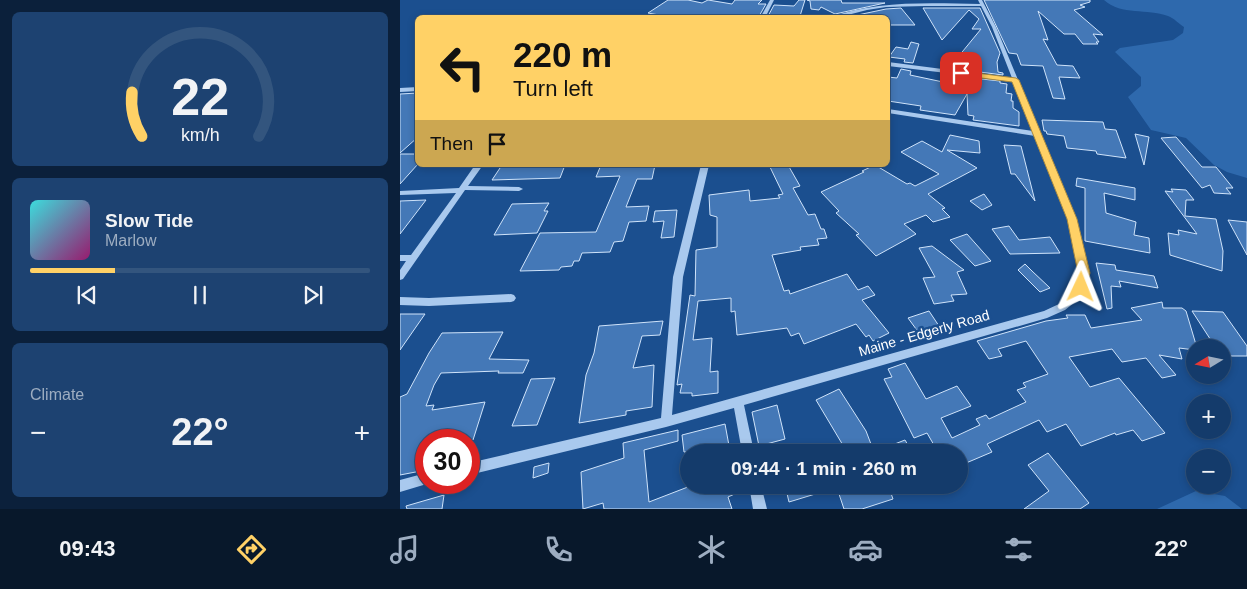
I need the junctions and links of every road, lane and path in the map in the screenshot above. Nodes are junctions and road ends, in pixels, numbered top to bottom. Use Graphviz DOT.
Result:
graph roads {
  1 [pos="772,0"];
  2 [pos="982,3"];
  3 [pos="764,15"];
  4 [pos="836,15"];
  5 [pos="890,64"];
  6 [pos="1016,80"];
  7 [pos="415,89"];
  8 [pos="400,90"];
  9 [pos="890,110"];
  10 [pos="1037,134"];
  11 [pos="478,167"];
  12 [pos="705,167"];
  13 [pos="462,189"];
  14 [pos="519,189"];
  15 [pos="400,193"];
  16 [pos="400,258"];
  17 [pos="414,258"];
  18 [pos="400,277"];
  19 [pos="511,298"];
  20 [pos="400,301"];
  21 [pos="738,402"];
  22 [pos="666,422"];
  23 [pos="746,444"];
  24 [pos="480,466"];
  25 [pos="415,482"];
  26 [pos="400,486"];
  27 [pos="757,494"];
  28 [pos="760,509"];
  1 -- 3 [label="street"];
  2 -- 4 [label="street"];
  2 -- 6 [label="street, Maine - Edgerly Road"];
  5 -- 6 [label="street"];
  6 -- 10 [label="street, Maine - Edgerly Road"];
  7 -- 8 [label="street"];
  9 -- 10 [label="street"];
  10 -- 21 [label="street, Maine - Edgerly Road"];
  11 -- 13 [label="street"];
  12 -- 22 [label="street"];
  13 -- 14 [label="street"];
  13 -- 15 [label="street"];
  13 -- 17 [label="street"];
  16 -- 17 [label="street"];
  17 -- 18 [label="street"];
  19 -- 20 [label="street"];
  21 -- 22 [label="street, Maine - Edgerly Road"];
  21 -- 23 [label="street"];
  22 -- 24 [label="street, Maine - Edgerly Road"];
  25 -- 26 [label="street"];
  27 -- 28 [label="street"];
}
